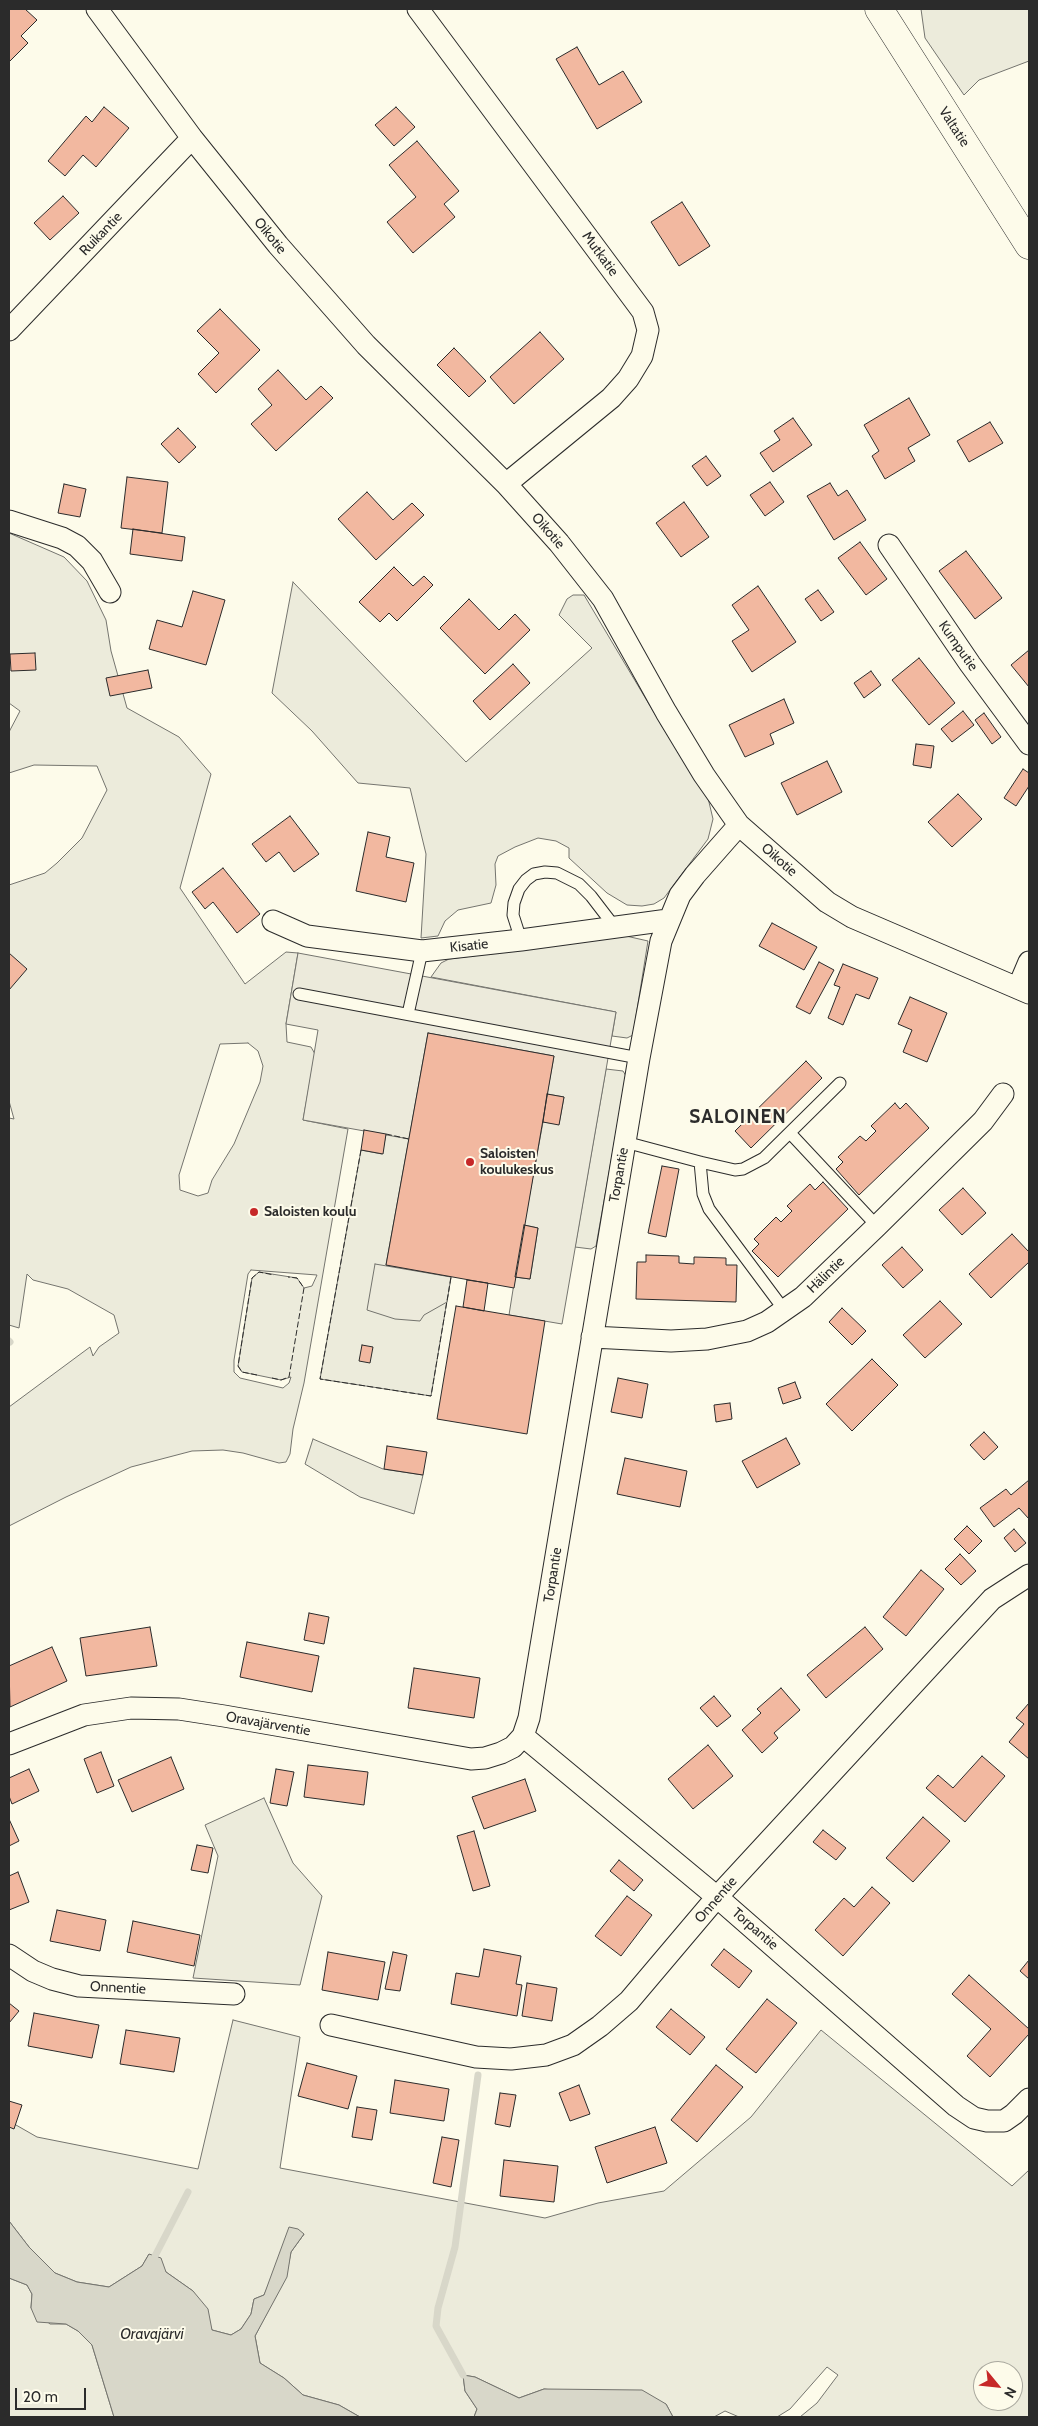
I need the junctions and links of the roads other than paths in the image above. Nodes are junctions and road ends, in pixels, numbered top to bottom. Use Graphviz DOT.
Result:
graph roads {
  1 [pos="97,9"];
  2 [pos="418,9"];
  3 [pos="879,9"];
  4 [pos="192,138"];
  5 [pos="1029,245"];
  6 [pos="9,330"];
  7 [pos="506,484"];
  8 [pos="9,521"];
  9 [pos="889,545"];
  10 [pos="110,592"];
  11 [pos="1029,744"];
  12 [pos="739,825"];
  13 [pos="668,920"];
  14 [pos="273,921"];
  15 [pos="614,926"];
  16 [pos="521,940"];
  17 [pos="422,950"];
  18 [pos="1029,962"];
  19 [pos="1024,991"];
  20 [pos="299,994"];
  21 [pos="408,1014"];
  22 [pos="639,1058"];
  23 [pos="840,1083"];
  24 [pos="1003,1094"];
  25 [pos="790,1133"];
  26 [pos="625,1142"];
  27 [pos="700,1162"];
  28 [pos="877,1226"];
  29 [pos="785,1311"];
  30 [pos="592,1337"];
  31 [pos="1029,1575"];
  32 [pos="524,1736"];
  33 [pos="9,1744"];
  34 [pos="718,1897"];
  35 [pos="9,1955"];
  36 [pos="234,1994"];
  37 [pos="331,2025"];
  38 [pos="1029,2099"];
  1 -- 4 [label="street, Oikotie"];
  2 -- 7 [label="street, Mutkatie"];
  3 -- 5 [label="highway, Valtatie"];
  4 -- 6 [label="street, Ruikantie"];
  4 -- 7 [label="street, Oikotie"];
  7 -- 12 [label="street, Oikotie"];
  8 -- 10 [label="street"];
  9 -- 11 [label="street, Kumputie"];
  12 -- 13 [label="street, Torpantie"];
  12 -- 19 [label="street, Oikotie"];
  13 -- 15 [label="street, Kisatie"];
  13 -- 22 [label="street, Torpantie"];
  14 -- 17 [label="street, Kisatie"];
  15 -- 16 [label="street, Kisatie"];
  15 -- 16 [label="lane"];
  16 -- 17 [label="street, Kisatie"];
  17 -- 21 [label="lane"];
  18 -- 19 [label="street"];
  20 -- 21 [label="lane"];
  21 -- 22 [label="lane"];
  22 -- 26 [label="street, Torpantie"];
  23 -- 25 [label="lane"];
  24 -- 28 [label="street, Hälintie"];
  25 -- 27 [label="lane"];
  25 -- 28 [label="lane"];
  26 -- 27 [label="lane"];
  26 -- 30 [label="street, Torpantie"];
  27 -- 29 [label="lane"];
  28 -- 29 [label="street, Hälintie"];
  29 -- 30 [label="street, Hälintie"];
  30 -- 32 [label="street, Torpantie"];
  31 -- 34 [label="street, Onnentie"];
  32 -- 33 [label="street, Oravajärventie"];
  32 -- 34 [label="street, Torpantie"];
  34 -- 37 [label="street, Onnentie"];
  34 -- 38 [label="street, Torpantie"];
  35 -- 36 [label="street, Onnentie"];
}
